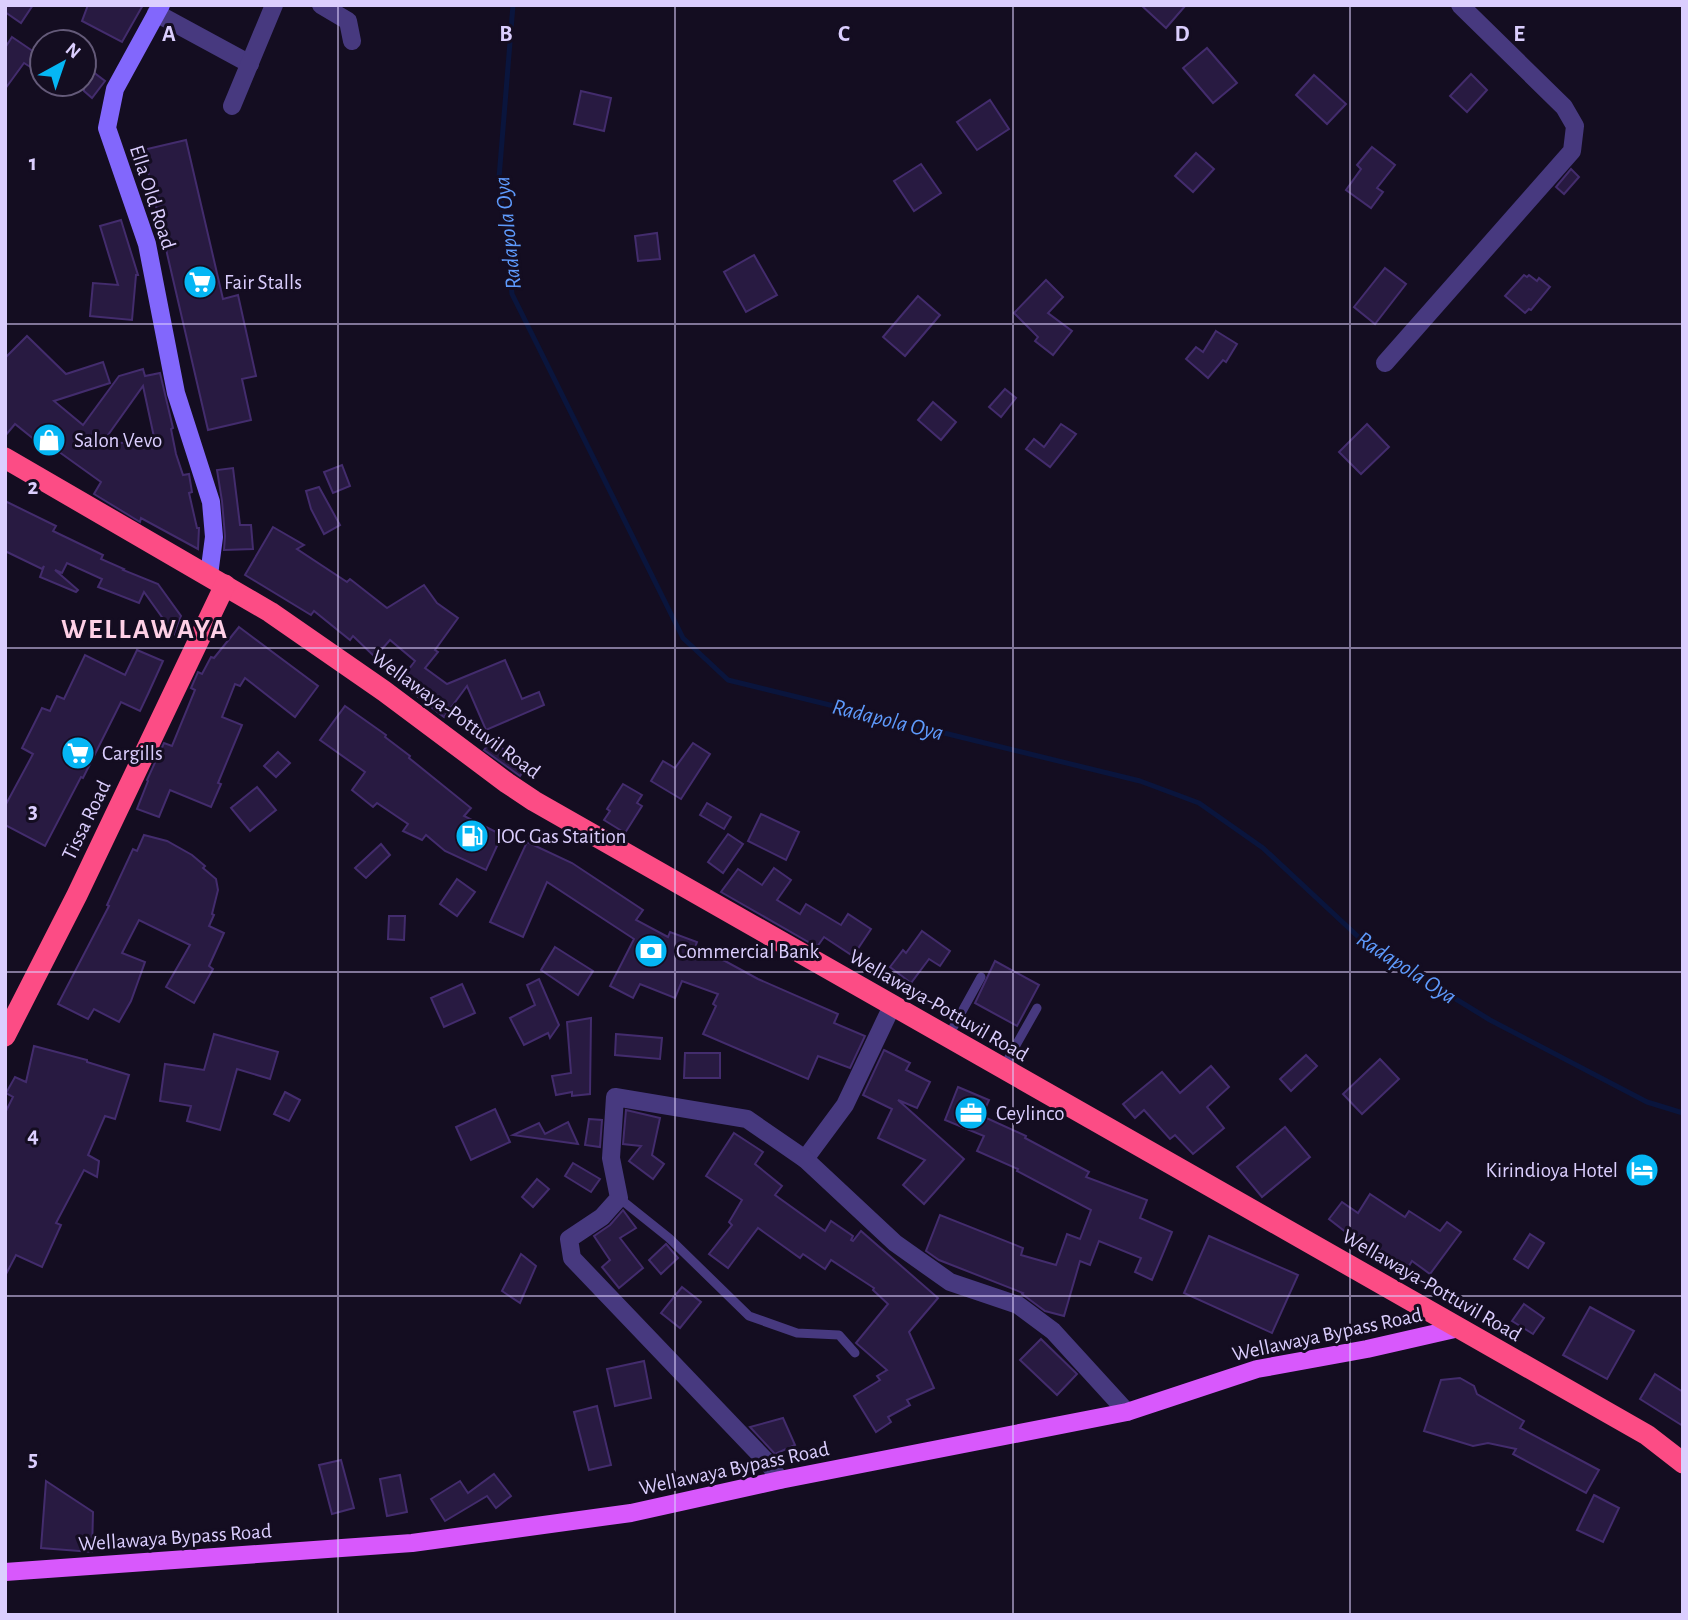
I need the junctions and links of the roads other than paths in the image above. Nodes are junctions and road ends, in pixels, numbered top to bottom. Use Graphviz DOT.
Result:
graph roads {
  1 [pos="274,5"];
  2 [pos="321,5"];
  3 [pos="1460,5"];
  4 [pos="159,9"];
  5 [pos="352,41"];
  6 [pos="250,64"];
  7 [pos="232,106"];
  8 [pos="1385,363"];
  9 [pos="5,458"];
  10 [pos="217,580"];
  11 [pos="981,977"];
  12 [pos="892,1006"];
  13 [pos="1037,1008"];
  14 [pos="5,1036"];
  15 [pos="948,1037"];
  16 [pos="1003,1069"];
  17 [pos="805,1159"];
  18 [pos="619,1198"];
  19 [pos="1459,1328"];
  20 [pos="855,1353"];
  21 [pos="1126,1412"];
  22 [pos="1683,1463"];
  23 [pos="780,1480"];
  24 [pos="5,1572"];
  1 -- 6 [label="street"];
  2 -- 5 [label="street"];
  3 -- 8 [label="street"];
  4 -- 6 [label="street"];
  4 -- 10 [label="main road, Ella Old Road"];
  6 -- 7 [label="street"];
  9 -- 10 [label="highway, Wellawaya-Pottuvil Road"];
  10 -- 12 [label="highway, Wellawaya-Pottuvil Road"];
  10 -- 14 [label="highway, Tissa Road"];
  11 -- 15 [label="lane"];
  12 -- 15 [label="highway, Wellawaya-Pottuvil Road"];
  12 -- 17 [label="street"];
  13 -- 16 [label="lane"];
  15 -- 16 [label="highway, Wellawaya-Pottuvil Road"];
  16 -- 19 [label="highway, Wellawaya-Pottuvil Road"];
  17 -- 18 [label="street"];
  17 -- 21 [label="street"];
  18 -- 20 [label="lane"];
  18 -- 23 [label="street"];
  19 -- 21 [label="main road, Wellawaya Bypass Road"];
  19 -- 22 [label="highway, Wellawaya-Pottuvil Road"];
  21 -- 23 [label="main road, Wellawaya Bypass Road"];
  23 -- 24 [label="main road, Wellawaya Bypass Road"];
}
